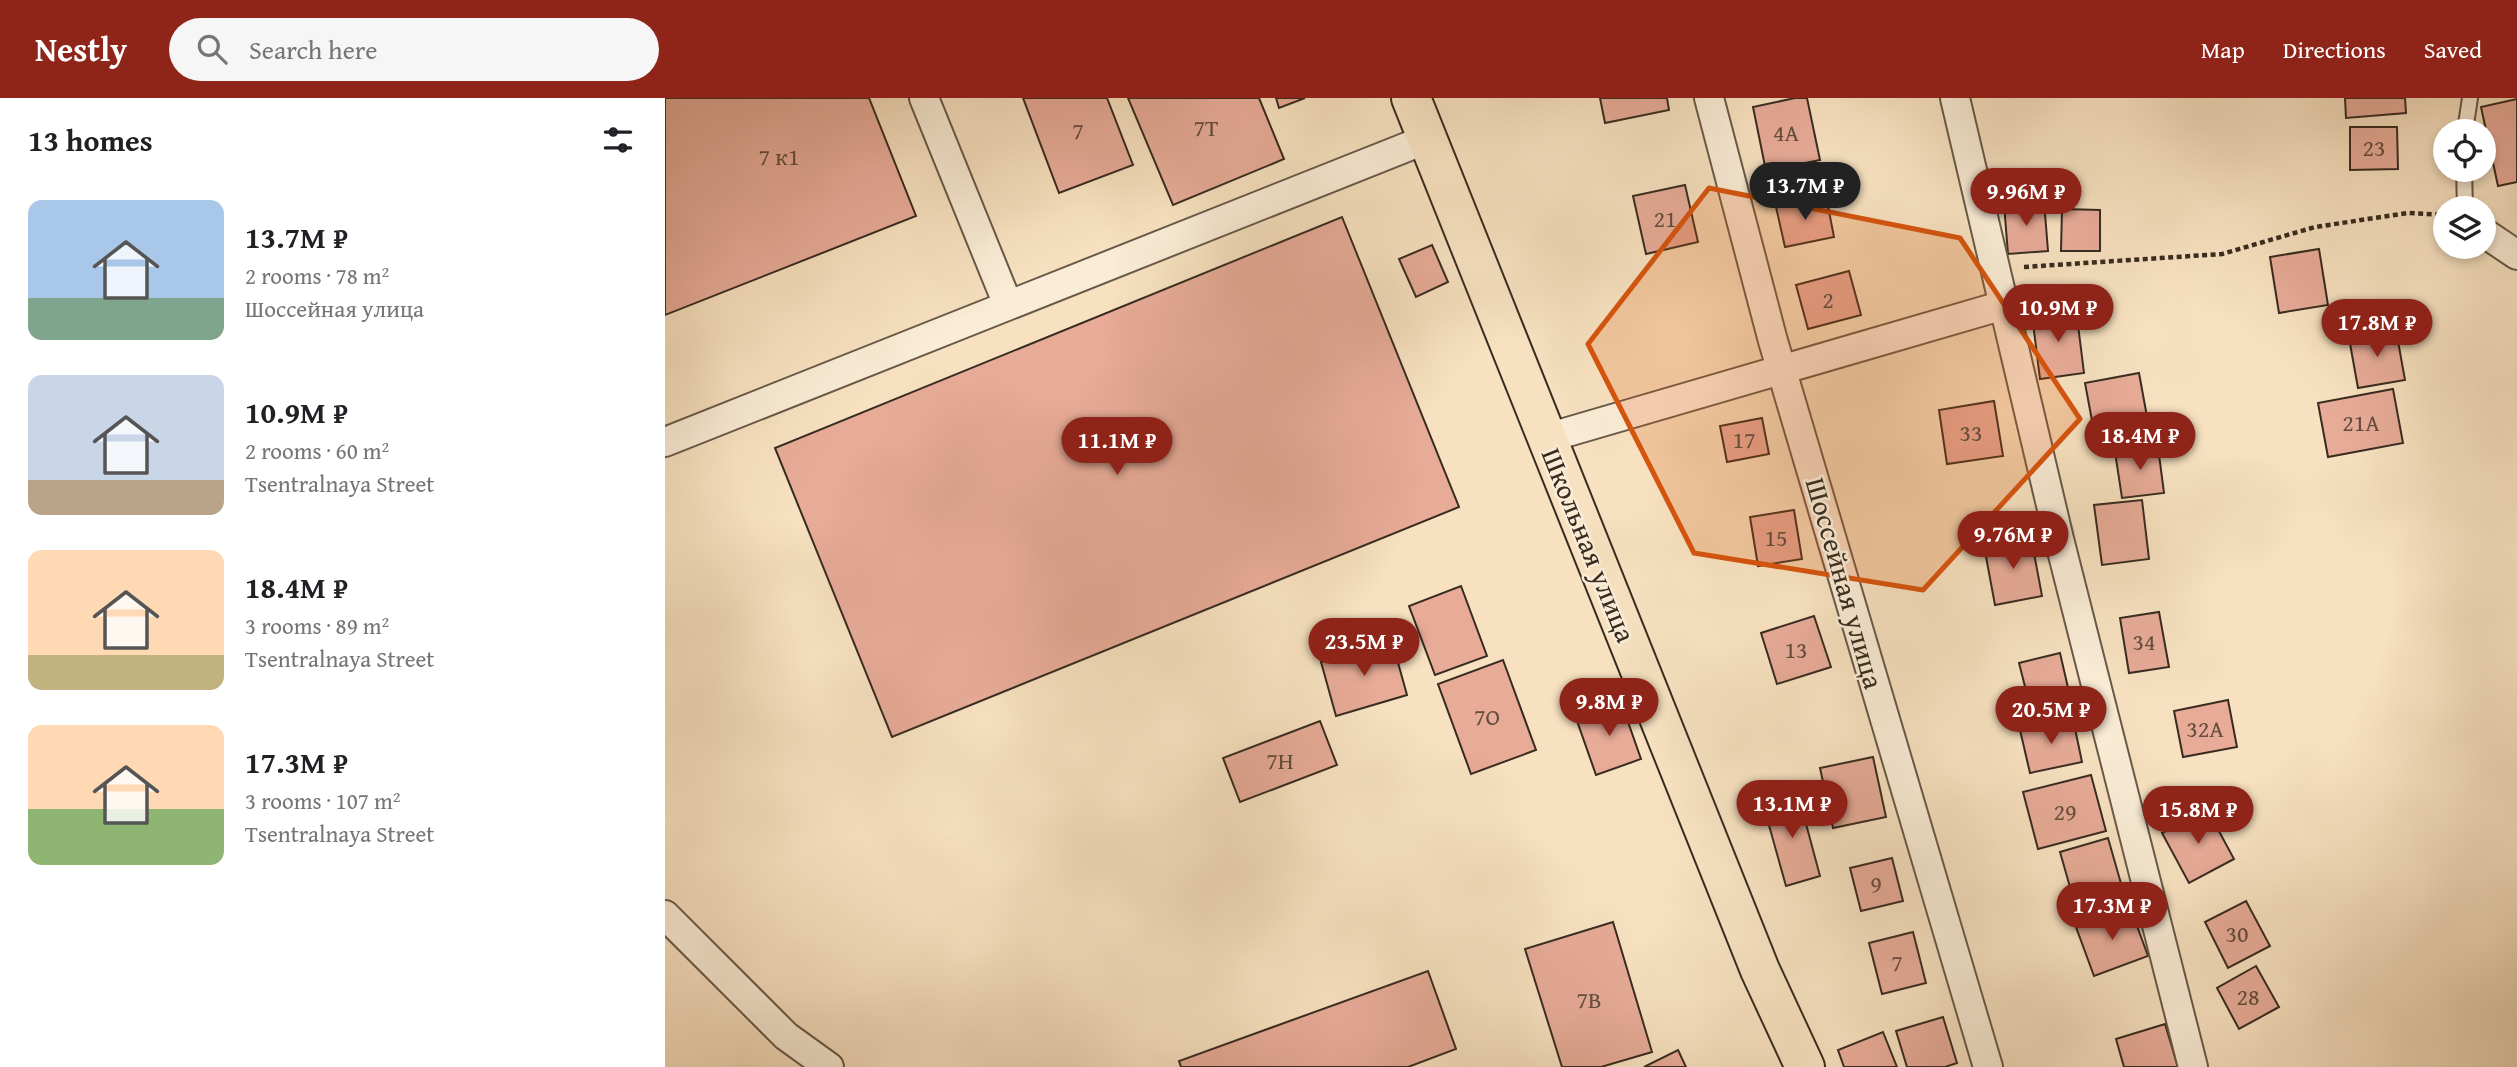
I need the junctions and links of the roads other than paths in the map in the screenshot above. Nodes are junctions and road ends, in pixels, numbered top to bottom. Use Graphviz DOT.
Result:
graph roads {
  1 [pos="924,98"];
  2 [pos="1411,98"];
  3 [pos="1709,98"];
  4 [pos="1955,98"];
  5 [pos="2470,98"];
  6 [pos="2467,119"];
  7 [pos="1427,139"];
  8 [pos="2496,241"];
  9 [pos="2517,255"];
  10 [pos="1008,305"];
  11 [pos="2004,305"];
  12 [pos="1781,369"];
  13 [pos="1547,438"];
  14 [pos="665,442"];
  15 [pos="665,915"];
  16 [pos="786,1036"];
  17 [pos="791,1067"];
  18 [pos="829,1067"];
  19 [pos="1805,1067"];
  20 [pos="1988,1067"];
  21 [pos="2193,1067"];
  1 -- 10 [label="street"];
  2 -- 7 [label="main road, Школьная улица"];
  3 -- 12 [label="street, Шоссейная улица"];
  4 -- 11 [label="street"];
  5 -- 6 [label="lane"];
  7 -- 10 [label="street"];
  7 -- 13 [label="main road, Школьная улица"];
  8 -- 9 [label="street"];
  10 -- 14 [label="street"];
  11 -- 12 [label="street"];
  11 -- 21 [label="street"];
  12 -- 13 [label="street"];
  12 -- 20 [label="street, Шоссейная улица"];
  13 -- 19 [label="main road, Школьная улица"];
  15 -- 16 [label="street"];
  16 -- 17 [label="street"];
  16 -- 18 [label="street"];
}
